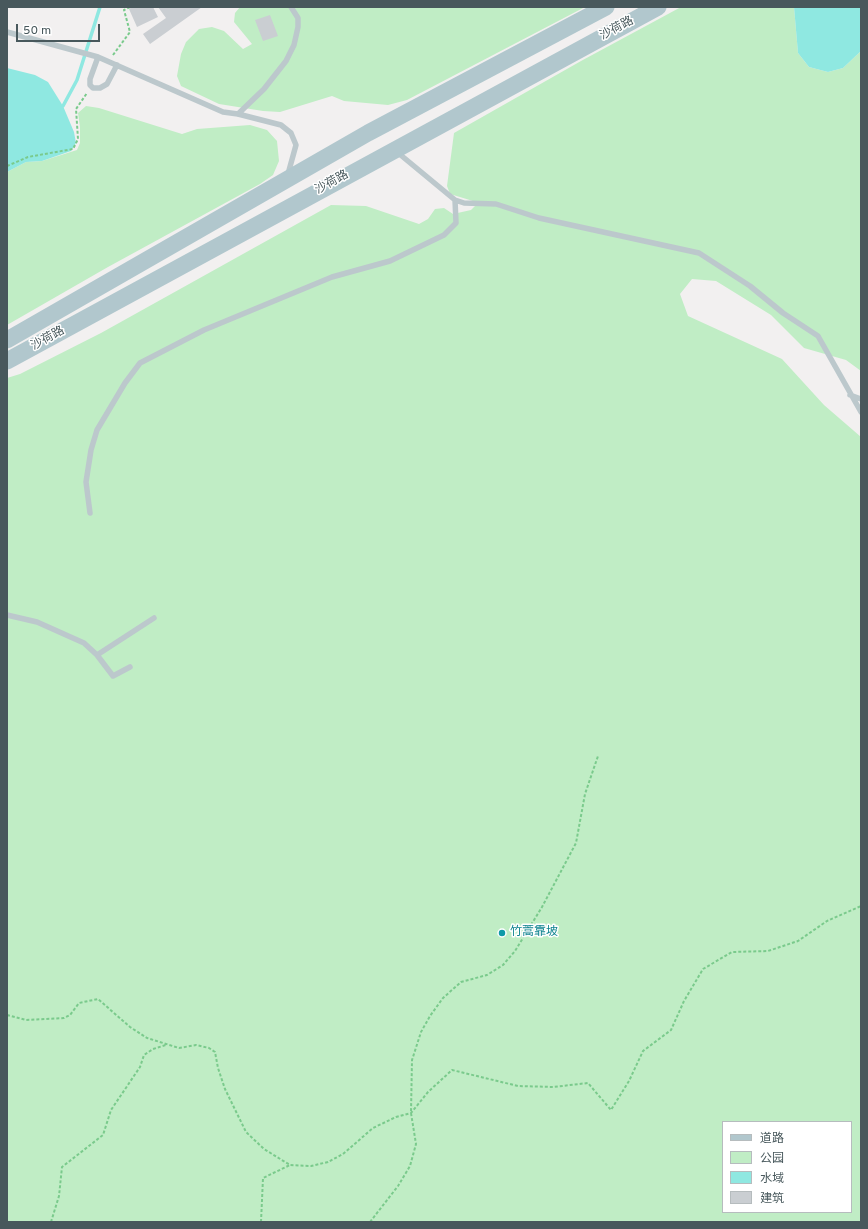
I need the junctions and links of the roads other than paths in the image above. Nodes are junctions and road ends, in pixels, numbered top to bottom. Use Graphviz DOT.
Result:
graph roads {
  1 [pos="292,7"];
  2 [pos="606,7"];
  3 [pos="658,7"];
  4 [pos="7,32"];
  5 [pos="98,57"];
  6 [pos="117,65"];
  7 [pos="238,114"];
  8 [pos="394,150"];
  9 [pos="287,179"];
  10 [pos="455,200"];
  11 [pos="7,340"];
  12 [pos="7,361"];
  13 [pos="850,395"];
  14 [pos="861,399"];
  15 [pos="861,412"];
  16 [pos="90,513"];
  17 [pos="7,614"];
  18 [pos="154,618"];
  19 [pos="97,655"];
  20 [pos="130,667"];
  1 -- 7 [label="lane"];
  2 -- 9 [label="main road, 沙荷路"];
  3 -- 8 [label="main road, 沙荷路"];
  4 -- 5 [label="lane"];
  5 -- 6 [label="lane"];
  5 -- 6 [label="lane"];
  6 -- 7 [label="lane"];
  7 -- 9 [label="lane"];
  8 -- 10 [label="lane"];
  8 -- 12 [label="main road, 沙荷路"];
  9 -- 11 [label="main road, 沙荷路"];
  10 -- 13 [label="lane"];
  10 -- 16 [label="lane"];
  13 -- 14 [label="lane"];
  13 -- 15 [label="lane"];
  17 -- 19 [label="lane"];
  18 -- 19 [label="lane"];
  19 -- 20 [label="lane"];
}
